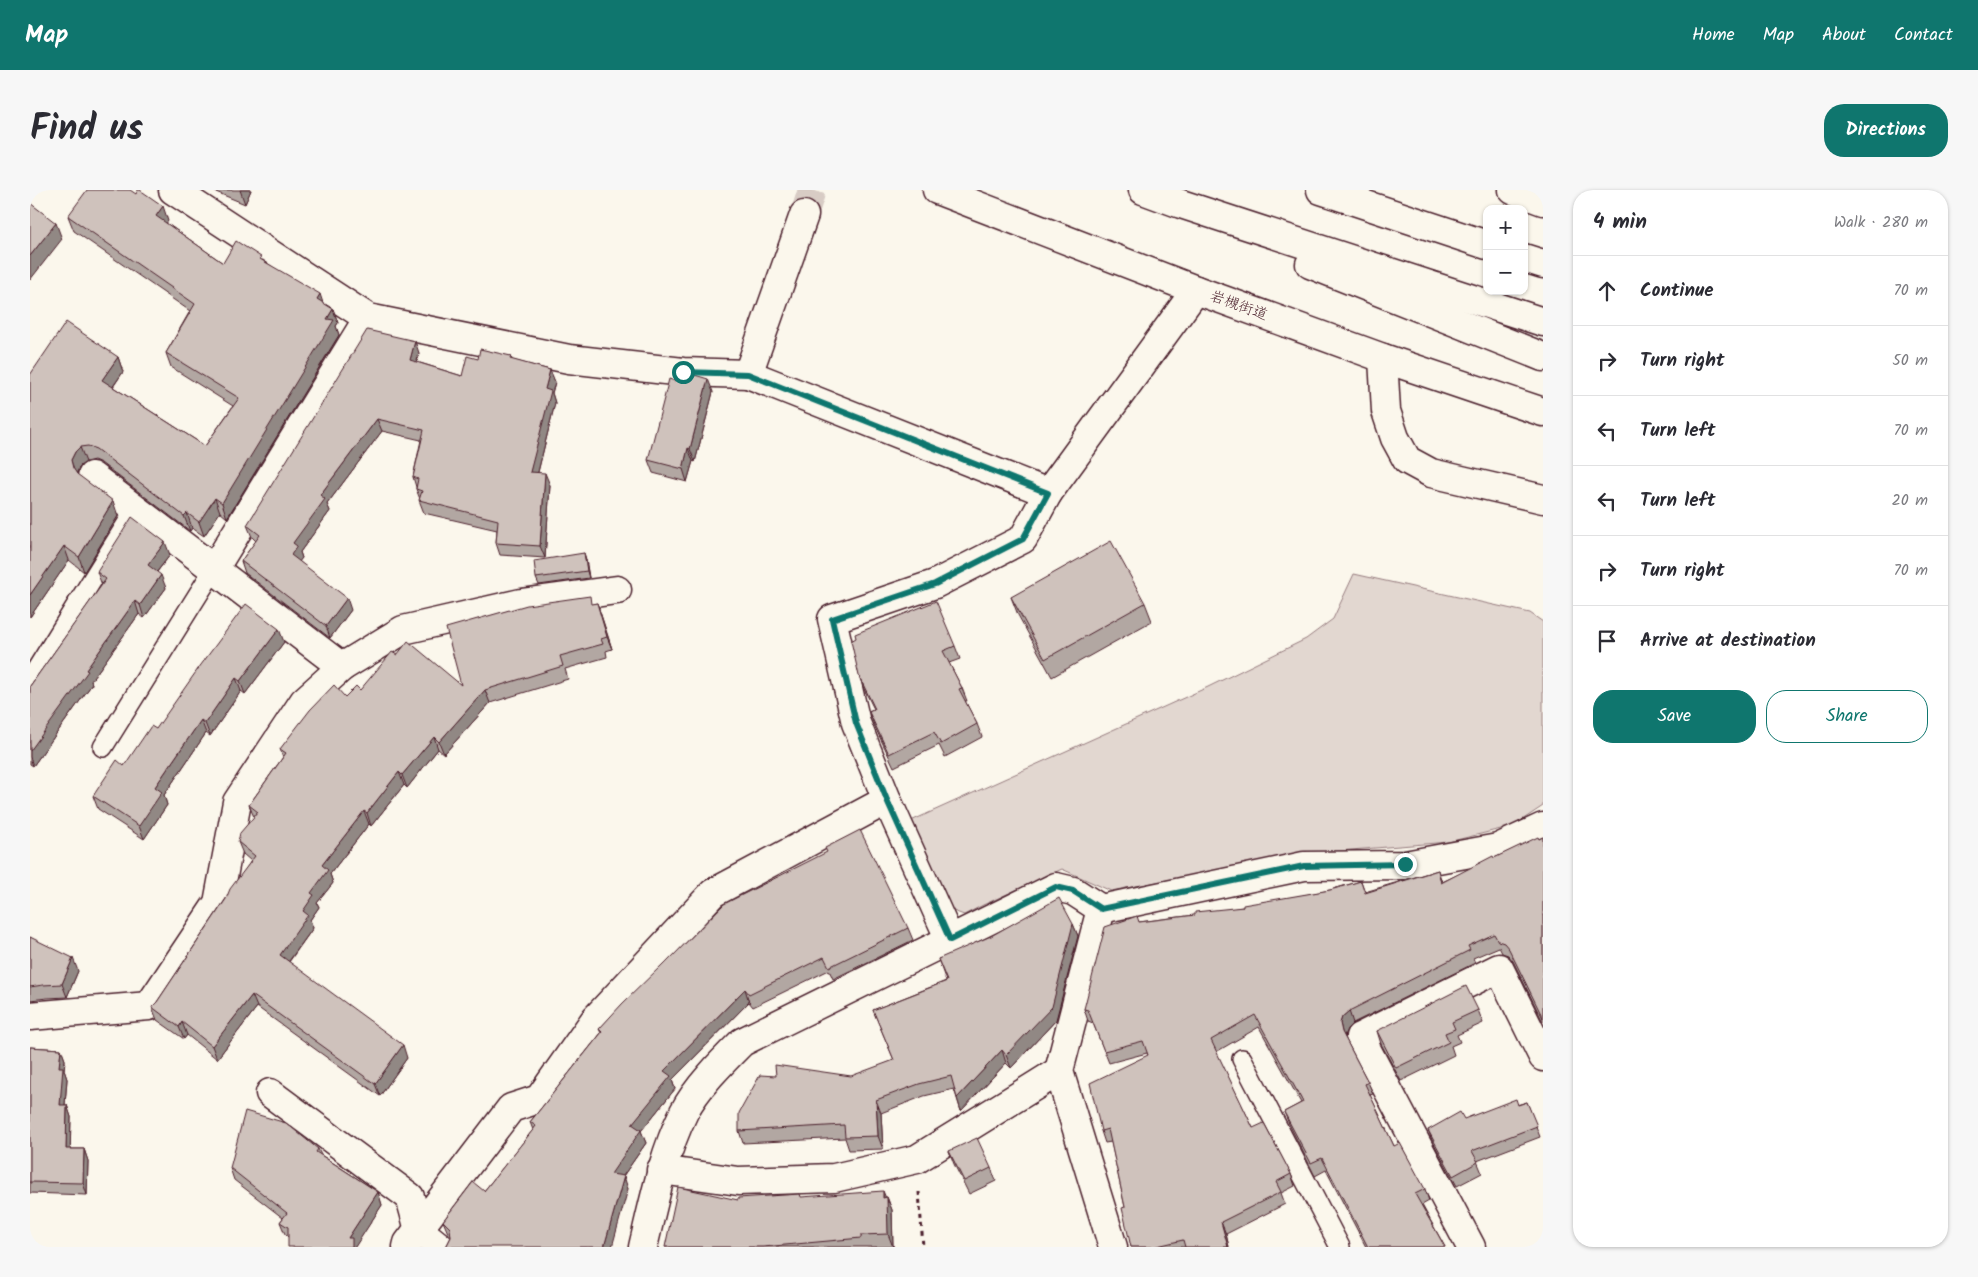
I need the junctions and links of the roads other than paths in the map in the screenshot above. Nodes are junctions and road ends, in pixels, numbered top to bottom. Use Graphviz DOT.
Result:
graph roads {
  1 [pos="173,190"];
  2 [pos="937,190"];
  3 [pos="1143,190"];
  4 [pos="1321,190"];
  5 [pos="1513,190"];
  6 [pos="1543,201"];
  7 [pos="1181,204"];
  8 [pos="804,215"];
  9 [pos="1483,244"];
  10 [pos="1528,259"];
  11 [pos="1543,264"];
  12 [pos="1196,290"];
  13 [pos="368,318"];
  14 [pos="1543,322"];
  15 [pos="1543,357"];
  16 [pos="1384,358"];
  17 [pos="748,374"];
  18 [pos="1543,412"];
  19 [pos="92,476"];
  20 [pos="1048,493"];
  21 [pos="1543,499"];
  22 [pos="136,509"];
  23 [pos="214,569"];
  24 [pos="617,590"];
  25 [pos="342,667"];
  26 [pos="30,680"];
  27 [pos="103,747"];
  28 [pos="887,800"];
  29 [pos="1543,827"];
  30 [pos="1101,909"];
  31 [pos="950,940"];
  32 [pos="30,1016"];
  33 [pos="1543,1058"];
  34 [pos="1242,1059"];
  35 [pos="1060,1071"];
  36 [pos="270,1093"];
  37 [pos="661,1170"];
  38 [pos="413,1238"];
  39 [pos="440,1247"];
  40 [pos="643,1247"];
  41 [pos="1113,1247"];
  42 [pos="1340,1247"];
  43 [pos="1471,1247"];
  1 -- 13 [label="main road"];
  2 -- 12 [label="main road, 岩槻街道"];
  3 -- 7 [label="main road"];
  4 -- 9 [label="main road"];
  5 -- 6 [label="main road"];
  7 -- 14 [label="main road"];
  7 -- 15 [label="main road"];
  8 -- 17 [label="main road"];
  10 -- 11 [label="main road"];
  12 -- 16 [label="main road, 岩槻街道"];
  12 -- 20 [label="main road"];
  13 -- 17 [label="main road"];
  13 -- 23 [label="main road"];
  16 -- 18 [label="main road, 岩槻街道"];
  16 -- 21 [label="main road"];
  17 -- 20 [label="main road"];
  19 -- 22 [label="main road"];
  20 -- 28 [label="main road"];
  22 -- 23 [label="main road"];
  22 -- 26 [label="lane"];
  23 -- 25 [label="main road"];
  23 -- 27 [label="lane"];
  24 -- 25 [label="main road"];
  25 -- 32 [label="main road"];
  28 -- 31 [label="main road"];
  28 -- 38 [label="main road"];
  29 -- 30 [label="main road"];
  30 -- 31 [label="main road"];
  30 -- 35 [label="main road"];
  31 -- 37 [label="main road"];
  33 -- 43 [label="main road"];
  34 -- 42 [label="lane"];
  35 -- 37 [label="main road"];
  35 -- 41 [label="main road"];
  36 -- 38 [label="main road"];
  37 -- 40 [label="main road"];
  38 -- 39 [label="main road"];
}
